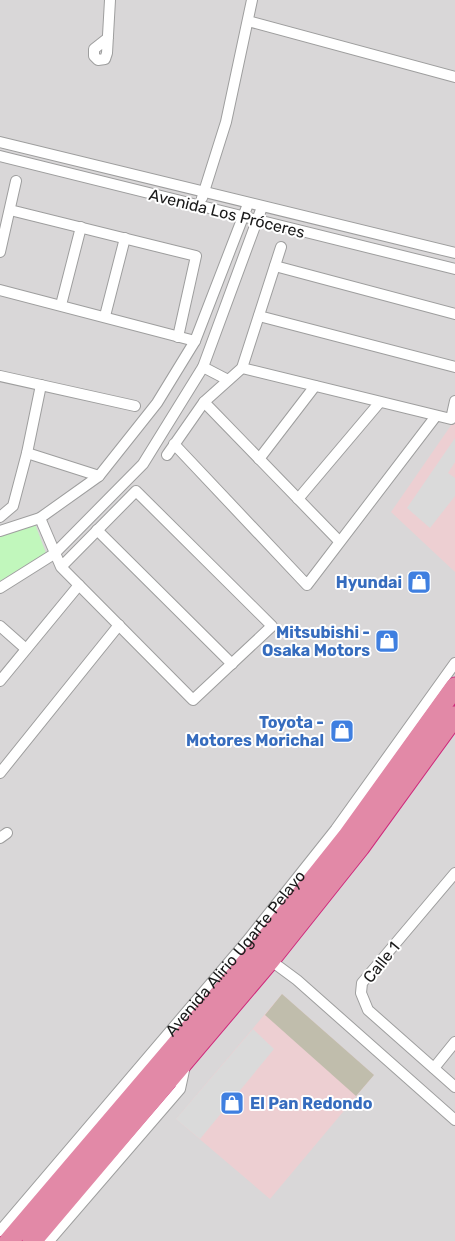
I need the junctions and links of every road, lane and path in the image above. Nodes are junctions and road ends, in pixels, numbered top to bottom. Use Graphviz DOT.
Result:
graph roads {
  1 [pos="110,0"];
  2 [pos="252,0"];
  3 [pos="248,21"];
  4 [pos="108,38"];
  5 [pos="455,77"];
  6 [pos="0,142"];
  7 [pos="0,156"];
  8 [pos="16,181"];
  9 [pos="204,193"];
  10 [pos="248,204"];
  11 [pos="200,206"];
  12 [pos="262,207"];
  13 [pos="10,210"];
  14 [pos="244,218"];
  15 [pos="258,222"];
  16 [pos="81,228"];
  17 [pos="124,238"];
  18 [pos="281,247"];
  19 [pos="0,252"];
  20 [pos="455,253"];
  21 [pos="275,266"];
  22 [pos="455,269"];
  23 [pos="0,290"];
  24 [pos="61,305"];
  25 [pos="455,314"];
  26 [pos="105,316"];
  27 [pos="259,316"];
  28 [pos="178,337"];
  29 [pos="195,341"];
  30 [pos="203,366"];
  31 [pos="455,367"];
  32 [pos="242,368"];
  33 [pos="0,376"];
  34 [pos="228,380"];
  35 [pos="41,385"];
  36 [pos="316,386"];
  37 [pos="455,401"];
  38 [pos="204,402"];
  39 [pos="380,402"];
  40 [pos="135,406"];
  41 [pos="436,416"];
  42 [pos="174,444"];
  43 [pos="27,453"];
  44 [pos="167,455"];
  45 [pos="259,460"];
  46 [pos="99,476"];
  47 [pos="298,500"];
  48 [pos="0,518"];
  49 [pos="40,518"];
  50 [pos="98,530"];
  51 [pos="0,531"];
  52 [pos="339,541"];
  53 [pos="54,554"];
  54 [pos="61,567"];
  55 [pos="79,585"];
  56 [pos="0,588"];
  57 [pos="119,625"];
  58 [pos="0,626"];
  59 [pos="26,649"];
  60 [pos="455,663"];
  61 [pos="232,664"];
  62 [pos="0,681"];
  63 [pos="455,687"];
  64 [pos="455,716"];
  65 [pos="0,773"];
  66 [pos="455,874"];
  67 [pos="270,960"];
  68 [pos="455,1042"];
  69 [pos="186,1060"];
  70 [pos="434,1068"];
  71 [pos="455,1087"];
  72 [pos="455,1120"];
  73 [pos="51,1219"];
  74 [pos="0,1231"];
  75 [pos="50,1239"];
  76 [pos="10,1241"];
  77 [pos="32,1241"];
  1 -- 4 [label="street"];
  2 -- 3 [label="street"];
  3 -- 5 [label="street"];
  3 -- 9 [label="street"];
  6 -- 9 [label="street, Avenida Los Próceres"];
  7 -- 11 [label="street, Avenida Los Próceres"];
  8 -- 13 [label="street"];
  9 -- 10 [label="street, Avenida Los Próceres"];
  9 -- 11 [label="street"];
  10 -- 12 [label="street, Avenida Los Próceres"];
  10 -- 14 [label="street"];
  11 -- 14 [label="street, Avenida Los Próceres"];
  12 -- 15 [label="street"];
  12 -- 20 [label="street, Avenida Los Próceres"];
  13 -- 16 [label="street"];
  13 -- 19 [label="street"];
  14 -- 15 [label="street, Avenida Los Próceres"];
  14 -- 29 [label="street"];
  15 -- 22 [label="street, Avenida Los Próceres"];
  15 -- 30 [label="street"];
  16 -- 17 [label="street"];
  16 -- 24 [label="street"];
  17 -- 26 [label="street"];
  17 -- 28 [label="street"];
  18 -- 21 [label="street"];
  21 -- 25 [label="street"];
  21 -- 27 [label="street"];
  23 -- 24 [label="street"];
  24 -- 26 [label="street"];
  26 -- 28 [label="street"];
  27 -- 31 [label="street"];
  27 -- 32 [label="street"];
  28 -- 29 [label="street"];
  29 -- 46 [label="street"];
  30 -- 34 [label="street"];
  30 -- 53 [label="street"];
  32 -- 34 [label="street"];
  32 -- 36 [label="street"];
  33 -- 35 [label="street"];
  34 -- 38 [label="street"];
  35 -- 40 [label="street"];
  35 -- 43 [label="street"];
  36 -- 39 [label="street"];
  36 -- 45 [label="street"];
  37 -- 41 [label="street"];
  38 -- 42 [label="street"];
  38 -- 45 [label="street"];
  39 -- 41 [label="street"];
  39 -- 47 [label="street"];
  41 -- 52 [label="street"];
  42 -- 44 [label="street"];
  42 -- 52 [label="street"];
  43 -- 46 [label="street"];
  43 -- 48 [label="street"];
  45 -- 47 [label="street"];
  46 -- 49 [label="street"];
  47 -- 52 [label="street"];
  49 -- 51 [label="street"];
  49 -- 53 [label="street"];
  50 -- 54 [label="street"];
  50 -- 61 [label="street"];
  50 -- 61 [label="street"];
  53 -- 54 [label="street"];
  53 -- 56 [label="street"];
  54 -- 55 [label="street"];
  55 -- 57 [label="street"];
  55 -- 59 [label="street"];
  57 -- 61 [label="street"];
  57 -- 65 [label="street"];
  58 -- 59 [label="street"];
  59 -- 62 [label="street"];
  60 -- 74 [label="street, Avenida Alirio Ugarte Pelayo"];
  63 -- 76 [label="highway, Avenida Alirio Ugarte Pelayo"];
  64 -- 67 [label="highway, Avenida Alirio Ugarte Pelayo"];
  66 -- 70 [label="street, Calle 1"];
  67 -- 69 [label="highway, Avenida Alirio Ugarte Pelayo"];
  67 -- 72 [label="street"];
  68 -- 70 [label="street"];
  69 -- 73 [label="highway, Avenida Alirio Ugarte Pelayo"];
  69 -- 75 [label="street, Avenida Alirio Ugarte Pelayo"];
  70 -- 71 [label="street"];
  73 -- 75 [label="highway"];
  73 -- 77 [label="highway, Avenida Alirio Ugarte Pelayo"];
}
